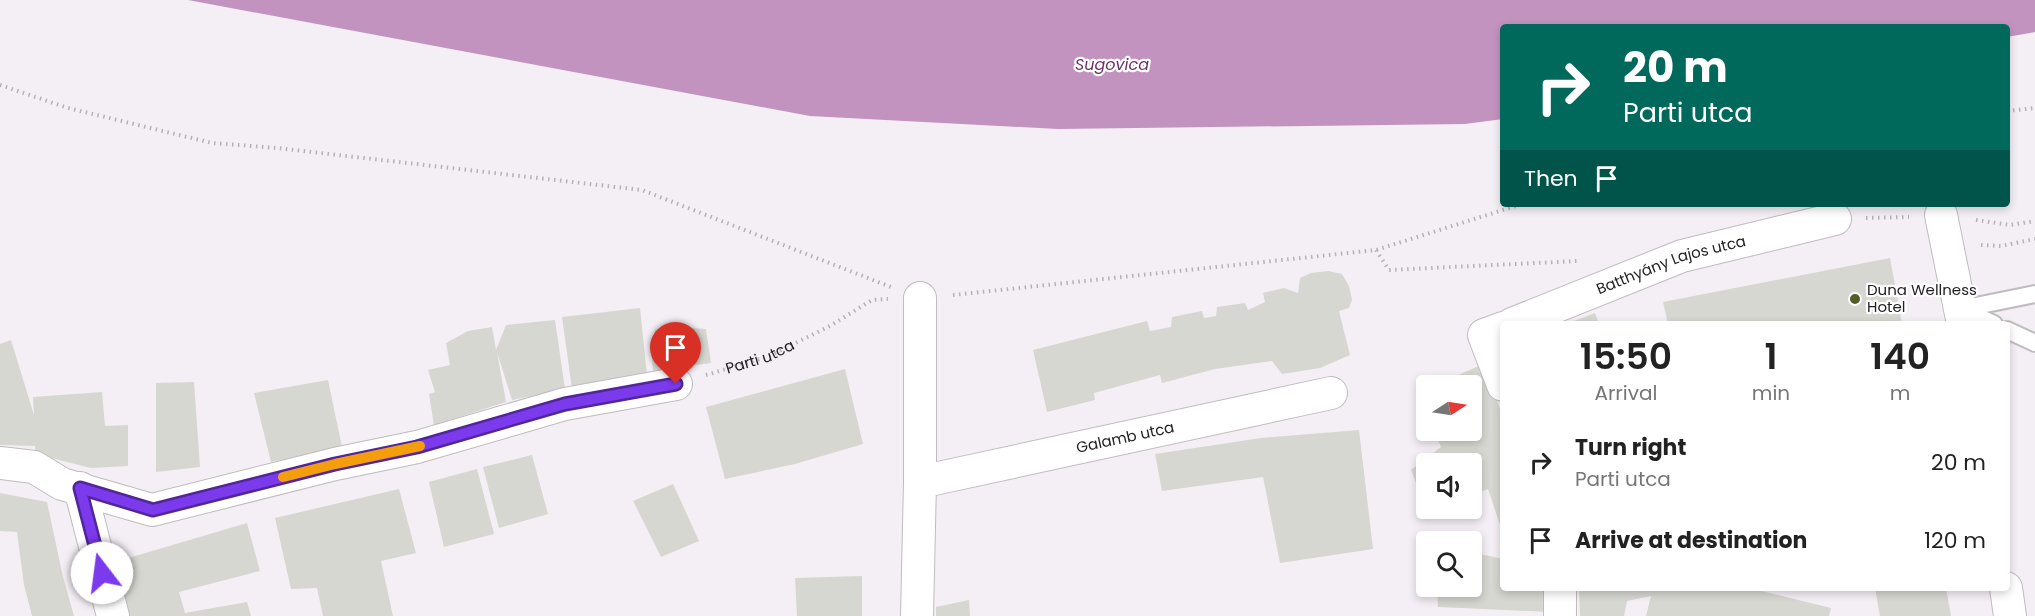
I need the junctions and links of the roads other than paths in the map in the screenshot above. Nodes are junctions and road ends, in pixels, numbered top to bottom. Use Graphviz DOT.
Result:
graph roads {
  1 [pos="1941,215"];
  2 [pos="1835,219"];
  3 [pos="2035,294"];
  4 [pos="920,298"];
  5 [pos="1962,316"];
  6 [pos="1520,321"];
  7 [pos="1982,321"];
  8 [pos="1500,329"];
  9 [pos="2010,331"];
  10 [pos="2035,343"];
  11 [pos="1500,377"];
  12 [pos="676,384"];
  13 [pos="1331,393"];
  14 [pos="0,463"];
  15 [pos="920,482"];
  16 [pos="80,488"];
  17 [pos="1560,591"];
  18 [pos="2006,591"];
  19 [pos="114,616"];
  20 [pos="917,616"];
  21 [pos="1560,616"];
  22 [pos="2010,616"];
  1 -- 5 [label="street"];
  2 -- 6 [label="street, Batthyány Lajos utca"];
  3 -- 5 [label="lane"];
  4 -- 15 [label="street"];
  5 -- 7 [label="lane"];
  8 -- 11 [label="street"];
  9 -- 10 [label="lane"];
  12 -- 16 [label="street"];
  13 -- 15 [label="street, Galamb utca"];
  14 -- 16 [label="street"];
  15 -- 20 [label="street"];
  16 -- 19 [label="street"];
  17 -- 21 [label="street"];
  18 -- 22 [label="street"];
}
